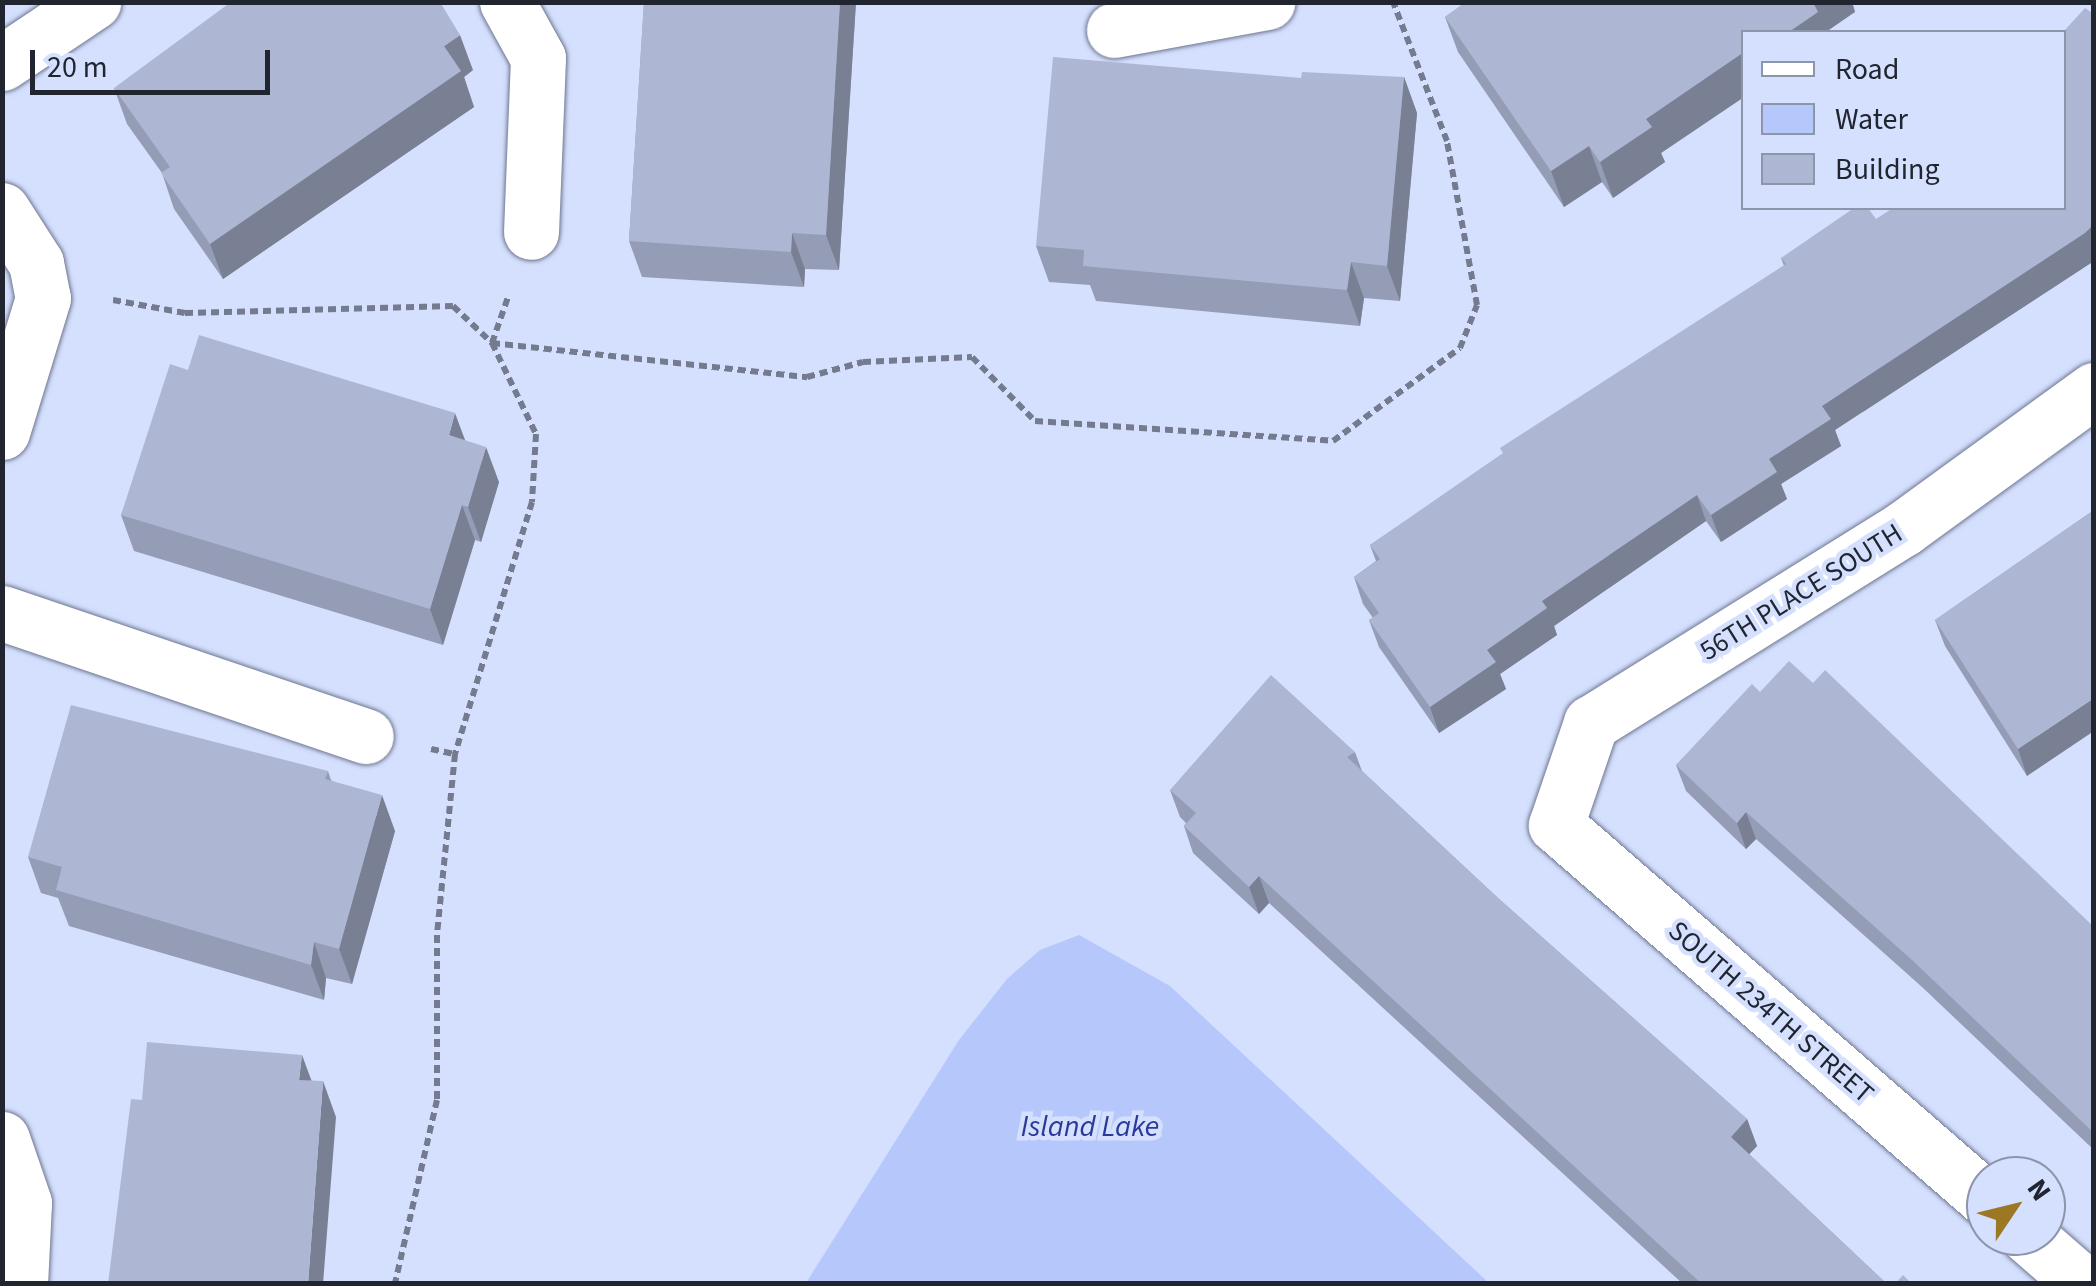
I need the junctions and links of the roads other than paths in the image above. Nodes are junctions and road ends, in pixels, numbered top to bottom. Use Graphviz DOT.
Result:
graph roads {
  1 [pos="93,2"];
  2 [pos="507,2"];
  3 [pos="1267,2"];
  4 [pos="1114,30"];
  5 [pos="2,63"];
  6 [pos="2,210"];
  7 [pos="532,232"];
  8 [pos="2094,390"];
  9 [pos="2,432"];
  10 [pos="2,613"];
  11 [pos="366,736"];
  12 [pos="1556,825"];
  13 [pos="2,1139"];
  14 [pos="1966,1182"];
  15 [pos="2051,1256"];
  16 [pos="20,1284"];
  17 [pos="2083,1284"];
  1 -- 5 [label="street"];
  2 -- 7 [label="street"];
  3 -- 4 [label="street"];
  6 -- 9 [label="street"];
  8 -- 12 [label="street, 56TH PLACE SOUTH"];
  10 -- 11 [label="street"];
  12 -- 14 [label="street, SOUTH 234TH STREET"];
  13 -- 16 [label="street"];
  15 -- 17 [label="street"];
}
